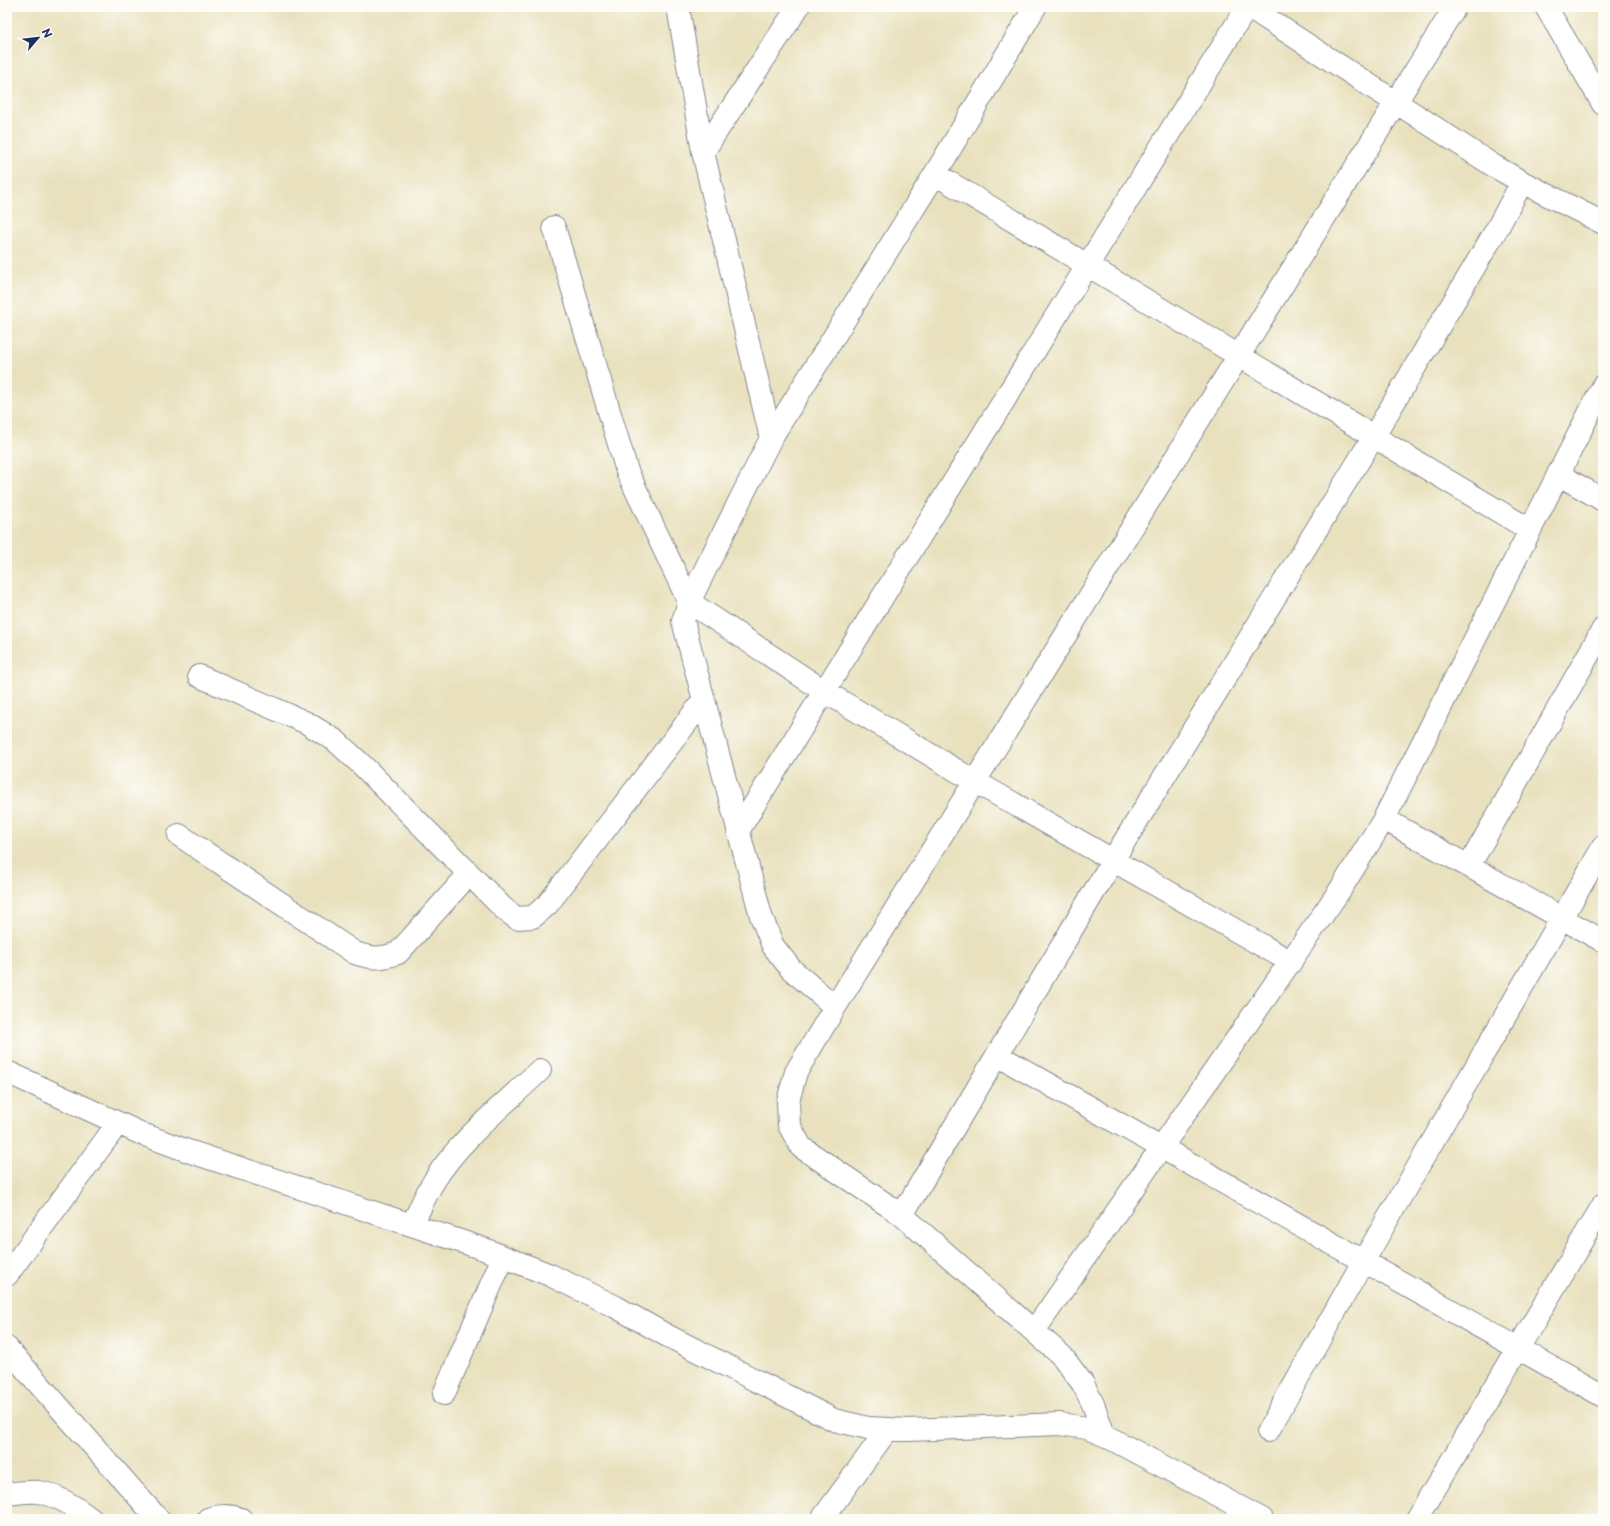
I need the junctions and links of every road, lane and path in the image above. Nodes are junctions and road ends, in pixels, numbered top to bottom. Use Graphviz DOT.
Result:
graph roads {
  1 [pos="678,7"];
  2 [pos="798,7"];
  3 [pos="1248,7"];
  4 [pos="1455,7"];
  5 [pos="1546,7"];
  6 [pos="1031,8"];
  7 [pos="1397,102"];
  8 [pos="1603,104"];
  9 [pos="703,152"];
  10 [pos="935,174"];
  11 [pos="1522,182"];
  12 [pos="1603,223"];
  13 [pos="554,227"];
  14 [pos="1088,265"];
  15 [pos="1238,355"];
  16 [pos="1603,386"];
  17 [pos="1374,436"];
  18 [pos="771,438"];
  19 [pos="1558,474"];
  20 [pos="1603,500"];
  21 [pos="1530,530"];
  22 [pos="689,602"];
  23 [pos="1603,629"];
  24 [pos="199,676"];
  25 [pos="824,691"];
  26 [pos="704,700"];
  27 [pos="974,781"];
  28 [pos="1384,819"];
  29 [pos="738,831"];
  30 [pos="179,835"];
  31 [pos="1603,847"];
  32 [pos="1113,860"];
  33 [pos="1469,866"];
  34 [pos="469,874"];
  35 [pos="1562,918"];
  36 [pos="1603,941"];
  37 [pos="1291,962"];
  38 [pos="835,1006"];
  39 [pos="997,1055"];
  40 [pos="540,1070"];
  41 [pos="7,1072"];
  42 [pos="118,1123"];
  43 [pos="1162,1147"];
  44 [pos="1603,1205"];
  45 [pos="902,1215"];
  46 [pos="412,1225"];
  47 [pos="503,1257"];
  48 [pos="1364,1260"];
  49 [pos="7,1276"];
  50 [pos="1034,1331"];
  51 [pos="7,1348"];
  52 [pos="1519,1348"];
  53 [pos="444,1394"];
  54 [pos="1603,1396"];
  55 [pos="888,1429"];
  56 [pos="1268,1431"];
  57 [pos="1104,1435"];
  58 [pos="7,1494"];
  59 [pos="91,1519"];
  60 [pos="158,1519"];
  61 [pos="208,1519"];
  62 [pos="241,1519"];
  63 [pos="822,1519"];
  64 [pos="1262,1519"];
  65 [pos="1417,1519"];
  1 -- 9 [label="street"];
  2 -- 9 [label="street"];
  3 -- 7 [label="street"];
  3 -- 14 [label="street"];
  4 -- 7 [label="street"];
  5 -- 8 [label="street"];
  6 -- 10 [label="street"];
  7 -- 11 [label="street"];
  7 -- 15 [label="street"];
  9 -- 18 [label="street"];
  10 -- 14 [label="street"];
  10 -- 18 [label="street"];
  11 -- 12 [label="street"];
  11 -- 17 [label="street"];
  13 -- 22 [label="street"];
  14 -- 15 [label="street"];
  14 -- 25 [label="street"];
  15 -- 17 [label="street"];
  15 -- 27 [label="street"];
  16 -- 19 [label="street"];
  17 -- 21 [label="street"];
  17 -- 32 [label="street"];
  18 -- 22 [label="street"];
  19 -- 20 [label="street"];
  19 -- 21 [label="street"];
  21 -- 28 [label="street"];
  22 -- 25 [label="street"];
  22 -- 26 [label="street"];
  23 -- 33 [label="street"];
  24 -- 34 [label="street"];
  25 -- 27 [label="street"];
  25 -- 29 [label="street"];
  26 -- 29 [label="street"];
  26 -- 34 [label="street"];
  27 -- 32 [label="street"];
  27 -- 38 [label="street"];
  28 -- 33 [label="street"];
  28 -- 37 [label="street"];
  29 -- 38 [label="street"];
  30 -- 34 [label="street"];
  31 -- 35 [label="street"];
  32 -- 37 [label="street"];
  32 -- 39 [label="street"];
  33 -- 35 [label="street"];
  35 -- 36 [label="street"];
  35 -- 48 [label="street"];
  37 -- 43 [label="street"];
  38 -- 45 [label="street"];
  39 -- 43 [label="street"];
  39 -- 45 [label="street"];
  40 -- 46 [label="street"];
  41 -- 42 [label="street"];
  42 -- 46 [label="street"];
  42 -- 49 [label="street"];
  43 -- 48 [label="street"];
  43 -- 50 [label="street"];
  44 -- 52 [label="street"];
  45 -- 50 [label="street"];
  46 -- 47 [label="street"];
  47 -- 53 [label="street"];
  47 -- 55 [label="street"];
  48 -- 52 [label="street"];
  48 -- 56 [label="street"];
  50 -- 57 [label="street"];
  51 -- 60 [label="street"];
  52 -- 54 [label="street"];
  52 -- 65 [label="street"];
  55 -- 57 [label="street"];
  55 -- 63 [label="street"];
  57 -- 64 [label="street"];
  58 -- 59 [label="street"];
  61 -- 62 [label="street"];
}
